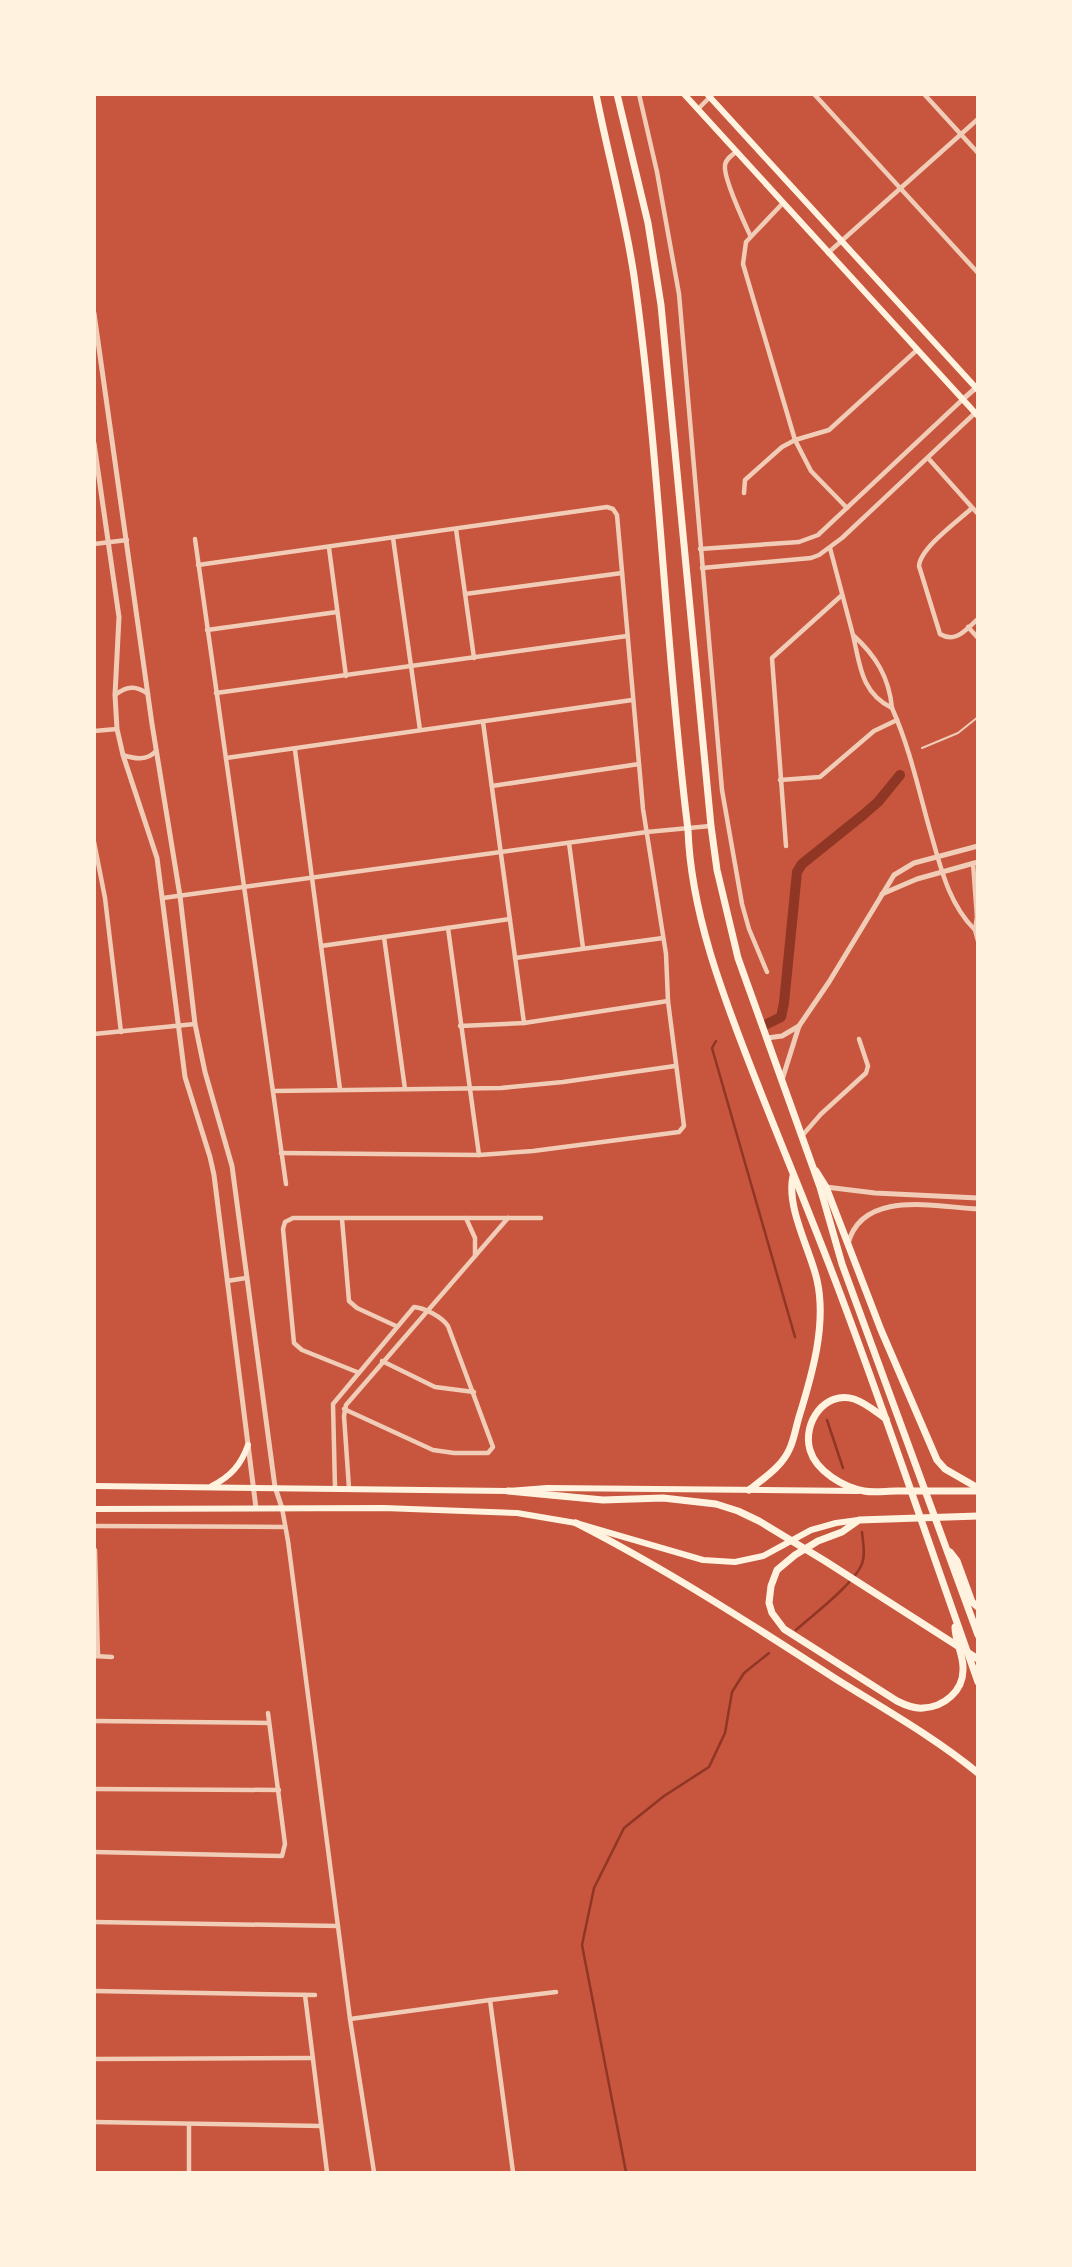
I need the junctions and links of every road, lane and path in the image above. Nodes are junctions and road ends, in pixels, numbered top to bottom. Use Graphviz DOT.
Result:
graph roads {
  1 [pos="596,94"];
  2 [pos="617,94"];
  3 [pos="639,94"];
  4 [pos="684,94"];
  5 [pos="814,94"];
  6 [pos="924,94"];
  7 [pos="710,96"];
  8 [pos="697,109"];
  9 [pos="978,119"];
  10 [pos="960,134"];
  11 [pos="736,152"];
  12 [pos="978,153"];
  13 [pos="900,188"];
  14 [pos="783,203"];
  15 [pos="750,235"];
  16 [pos="841,241"];
  17 [pos="828,253"];
  18 [pos="978,273"];
  19 [pos="94,313"];
  20 [pos="917,350"];
  21 [pos="977,388"];
  22 [pos="962,400"];
  23 [pos="977,414"];
  24 [pos="795,440"];
  25 [pos="94,443"];
  26 [pos="928,458"];
  27 [pos="744,493"];
  28 [pos="847,508"];
  29 [pos="972,508"];
  30 [pos="978,514"];
  31 [pos="456,529"];
  32 [pos="393,538"];
  33 [pos="195,539"];
  34 [pos="127,540"];
  35 [pos="109,543"];
  36 [pos="94,544"];
  37 [pos="329,548"];
  38 [pos="830,548"];
  39 [pos="700,550"];
  40 [pos="198,565"];
  41 [pos="702,568"];
  42 [pos="622,573"];
  43 [pos="465,594"];
  44 [pos="842,595"];
  45 [pos="337,612"];
  46 [pos="978,618"];
  47 [pos="968,627"];
  48 [pos="207,629"];
  49 [pos="853,635"];
  50 [pos="627,636"];
  51 [pos="978,638"];
  52 [pos="474,658"];
  53 [pos="411,667"];
  54 [pos="346,676"];
  55 [pos="216,693"];
  56 [pos="115,695"];
  57 [pos="149,695"];
  58 [pos="632,700"];
  59 [pos="892,708"];
  60 [pos="978,717"];
  61 [pos="897,720"];
  62 [pos="483,722"];
  63 [pos="117,729"];
  64 [pos="419,730"];
  65 [pos="94,731"];
  66 [pos="922,748"];
  67 [pos="295,750"];
  68 [pos="156,751"];
  69 [pos="123,755"];
  70 [pos="226,758"];
  71 [pos="639,764"];
  72 [pos="780,780"];
  73 [pos="492,786"];
  74 [pos="711,826"];
  75 [pos="688,830"];
  76 [pos="647,832"];
  77 [pos="94,842"];
  78 [pos="569,843"];
  79 [pos="786,846"];
  80 [pos="978,846"];
  81 [pos="501,852"];
  82 [pos="937,856"];
  83 [pos="975,862"];
  84 [pos="942,872"];
  85 [pos="312,878"];
  86 [pos="244,887"];
  87 [pos="882,894"];
  88 [pos="180,896"];
  89 [pos="163,898"];
  90 [pos="510,919"];
  91 [pos="448,928"];
  92 [pos="975,930"];
  93 [pos="384,937"];
  94 [pos="663,938"];
  95 [pos="978,941"];
  96 [pos="321,946"];
  97 [pos="583,948"];
  98 [pos="515,958"];
  99 [pos="766,972"];
  100 [pos="668,1001"];
  101 [pos="524,1023"];
  102 [pos="195,1024"];
  103 [pos="177,1026"];
  104 [pos="460,1026"];
  105 [pos="799,1026"];
  106 [pos="121,1032"];
  107 [pos="94,1034"];
  108 [pos="767,1038"];
  109 [pos="859,1039"];
  110 [pos="675,1066"];
  111 [pos="781,1083"];
  112 [pos="340,1089"];
  113 [pos="405,1089"];
  114 [pos="469,1089"];
  115 [pos="272,1091"];
  116 [pos="801,1138"];
  117 [pos="281,1153"];
  118 [pos="479,1155"];
  119 [pos="813,1170"];
  120 [pos="793,1175"];
  121 [pos="286,1184"];
  122 [pos="826,1187"];
  123 [pos="978,1198"];
  124 [pos="978,1209"];
  125 [pos="466,1217"];
  126 [pos="508,1218"];
  127 [pos="541,1218"];
  128 [pos="342,1219"];
  129 [pos="848,1247"];
  130 [pos="475,1257"];
  131 [pos="246,1278"];
  132 [pos="226,1281"];
  133 [pos="427,1311"];
  134 [pos="396,1326"];
  135 [pos="383,1362"];
  136 [pos="357,1372"];
  137 [pos="474,1392"];
  138 [pos="344,1409"];
  139 [pos="887,1419"];
  140 [pos="248,1445"];
  141 [pos="94,1486"];
  142 [pos="210,1487"];
  143 [pos="253,1487"];
  144 [pos="275,1487"];
  145 [pos="335,1488"];
  146 [pos="349,1488"];
  147 [pos="978,1489"];
  148 [pos="508,1490"];
  149 [pos="749,1490"];
  150 [pos="863,1491"];
  151 [pos="256,1508"];
  152 [pos="282,1508"];
  153 [pos="94,1509"];
  154 [pos="978,1516"];
  155 [pos="859,1520"];
  156 [pos="576,1523"];
  157 [pos="94,1526"];
  158 [pos="285,1527"];
  159 [pos="946,1547"];
  160 [pos="95,1550"];
  161 [pos="95,1584"];
  162 [pos="978,1607"];
  163 [pos="955,1619"];
  164 [pos="978,1635"];
  165 [pos="96,1656"];
  166 [pos="112,1657"];
  167 [pos="978,1659"];
  168 [pos="978,1682"];
  169 [pos="268,1713"];
  170 [pos="94,1721"];
  171 [pos="269,1723"];
  172 [pos="978,1773"];
  173 [pos="94,1789"];
  174 [pos="279,1790"];
  175 [pos="94,1852"];
  176 [pos="94,1922"];
  177 [pos="338,1926"];
  178 [pos="94,1991"];
  179 [pos="556,1992"];
  180 [pos="315,1994"];
  181 [pos="305,1995"];
  182 [pos="490,2000"];
  183 [pos="350,2019"];
  184 [pos="313,2058"];
  185 [pos="94,2059"];
  186 [pos="94,2122"];
  187 [pos="189,2124"];
  188 [pos="321,2126"];
  189 [pos="188,2172"];
  190 [pos="327,2172"];
  191 [pos="374,2172"];
  192 [pos="513,2172"];
  1 -- 75 [label="main road"];
  2 -- 74 [label="main road"];
  3 -- 39 [label="street"];
  4 -- 8 [label="main road"];
  5 -- 13 [label="street"];
  6 -- 10 [label="street"];
  7 -- 8 [label="street"];
  7 -- 16 [label="main road"];
  8 -- 11 [label="main road"];
  9 -- 10 [label="street"];
  10 -- 12 [label="street"];
  10 -- 13 [label="street"];
  11 -- 14 [label="main road"];
  11 -- 15 [label="street"];
  13 -- 16 [label="street"];
  13 -- 18 [label="street"];
  14 -- 15 [label="street"];
  14 -- 17 [label="main road"];
  15 -- 24 [label="street"];
  16 -- 17 [label="street"];
  16 -- 21 [label="main road"];
  17 -- 20 [label="main road"];
  19 -- 34 [label="street"];
  20 -- 22 [label="main road"];
  20 -- 24 [label="street"];
  21 -- 22 [label="street"];
  22 -- 23 [label="main road"];
  22 -- 28 [label="street"];
  23 -- 26 [label="street"];
  24 -- 27 [label="street"];
  24 -- 28 [label="street"];
  25 -- 35 [label="street"];
  26 -- 29 [label="street"];
  26 -- 38 [label="street"];
  28 -- 39 [label="street"];
  29 -- 30 [label="street"];
  29 -- 47 [label="street"];
  31 -- 32 [label="street"];
  31 -- 42 [label="street"];
  31 -- 43 [label="street"];
  32 -- 37 [label="street"];
  32 -- 53 [label="street"];
  33 -- 40 [label="street"];
  34 -- 35 [label="street"];
  34 -- 57 [label="street"];
  35 -- 36 [label="street"];
  35 -- 56 [label="street"];
  37 -- 40 [label="street"];
  37 -- 45 [label="street"];
  38 -- 41 [label="street"];
  38 -- 44 [label="street"];
  39 -- 41 [label="street"];
  40 -- 48 [label="street"];
  41 -- 99 [label="street"];
  42 -- 43 [label="street"];
  42 -- 50 [label="street"];
  43 -- 52 [label="street"];
  44 -- 49 [label="street"];
  44 -- 72 [label="street"];
  45 -- 48 [label="street"];
  45 -- 54 [label="street"];
  46 -- 47 [label="street"];
  47 -- 51 [label="street"];
  48 -- 55 [label="street"];
  49 -- 59 [label="street"];
  49 -- 59 [label="street"];
  50 -- 52 [label="street"];
  50 -- 58 [label="street"];
  52 -- 53 [label="street"];
  53 -- 54 [label="street"];
  53 -- 64 [label="street"];
  54 -- 55 [label="street"];
  55 -- 70 [label="street"];
  56 -- 57 [label="street"];
  56 -- 63 [label="street"];
  57 -- 68 [label="street"];
  58 -- 62 [label="street"];
  58 -- 71 [label="street"];
  59 -- 61 [label="street"];
  60 -- 66 [label="lane"];
  61 -- 72 [label="street"];
  61 -- 82 [label="street"];
  62 -- 64 [label="street"];
  62 -- 73 [label="street"];
  63 -- 65 [label="street"];
  63 -- 69 [label="street"];
  64 -- 67 [label="street"];
  67 -- 70 [label="street"];
  67 -- 85 [label="street"];
  68 -- 69 [label="street"];
  68 -- 88 [label="street"];
  69 -- 89 [label="street"];
  70 -- 86 [label="street"];
  71 -- 73 [label="street"];
  71 -- 76 [label="street"];
  72 -- 79 [label="street"];
  73 -- 81 [label="street"];
  74 -- 75 [label="street"];
  74 -- 108 [label="main road"];
  75 -- 76 [label="street"];
  75 -- 120 [label="main road"];
  76 -- 78 [label="street"];
  76 -- 94 [label="street"];
  77 -- 106 [label="street"];
  78 -- 81 [label="street"];
  78 -- 97 [label="street"];
  80 -- 82 [label="street"];
  81 -- 85 [label="street"];
  81 -- 90 [label="street"];
  82 -- 84 [label="street"];
  82 -- 87 [label="street"];
  83 -- 84 [label="street"];
  83 -- 92 [label="street"];
  84 -- 87 [label="street"];
  84 -- 92 [label="street"];
  85 -- 86 [label="street"];
  85 -- 96 [label="street"];
  86 -- 88 [label="street"];
  86 -- 115 [label="street"];
  87 -- 105 [label="street"];
  88 -- 89 [label="street"];
  88 -- 102 [label="street"];
  89 -- 103 [label="street"];
  90 -- 91 [label="street"];
  90 -- 98 [label="street"];
  91 -- 93 [label="street"];
  91 -- 104 [label="street"];
  92 -- 95 [label="street"];
  93 -- 96 [label="street"];
  93 -- 113 [label="street"];
  94 -- 97 [label="street"];
  94 -- 100 [label="street"];
  96 -- 112 [label="street"];
  97 -- 98 [label="street"];
  98 -- 101 [label="street"];
  100 -- 101 [label="street"];
  100 -- 110 [label="street"];
  101 -- 104 [label="street"];
  102 -- 103 [label="street"];
  102 -- 131 [label="street"];
  103 -- 106 [label="street"];
  103 -- 132 [label="street"];
  104 -- 114 [label="street"];
  105 -- 108 [label="street"];
  105 -- 111 [label="street"];
  106 -- 107 [label="street"];
  108 -- 111 [label="main road"];
  109 -- 116 [label="street"];
  110 -- 114 [label="street"];
  110 -- 118 [label="street"];
  111 -- 116 [label="main road"];
  112 -- 113 [label="street"];
  112 -- 115 [label="street"];
  113 -- 114 [label="street"];
  114 -- 118 [label="street"];
  115 -- 117 [label="street"];
  116 -- 119 [label="main road"];
  117 -- 118 [label="street"];
  117 -- 121 [label="street"];
  119 -- 122 [label="main road"];
  119 -- 159 [label="main road"];
  120 -- 139 [label="main road"];
  120 -- 149 [label="main road"];
  122 -- 123 [label="street"];
  122 -- 129 [label="main road"];
  124 -- 129 [label="street"];
  125 -- 126 [label="street"];
  125 -- 128 [label="street"];
  125 -- 130 [label="street"];
  126 -- 127 [label="street"];
  126 -- 130 [label="street"];
  128 -- 134 [label="street"];
  128 -- 136 [label="street"];
  129 -- 147 [label="main road"];
  130 -- 133 [label="street"];
  131 -- 132 [label="street"];
  131 -- 144 [label="street"];
  132 -- 140 [label="street"];
  133 -- 134 [label="street"];
  133 -- 135 [label="street"];
  133 -- 137 [label="street"];
  134 -- 136 [label="street"];
  135 -- 137 [label="street"];
  135 -- 138 [label="street"];
  136 -- 145 [label="street"];
  137 -- 138 [label="street"];
  138 -- 146 [label="street"];
  139 -- 150 [label="main road"];
  139 -- 163 [label="main road"];
  140 -- 142 [label="main road"];
  140 -- 143 [label="street"];
  141 -- 142 [label="main road"];
  142 -- 143 [label="main road"];
  143 -- 144 [label="main road"];
  143 -- 151 [label="street"];
  144 -- 145 [label="main road"];
  144 -- 152 [label="street"];
  145 -- 146 [label="main road"];
  146 -- 148 [label="main road"];
  147 -- 150 [label="main road"];
  148 -- 149 [label="main road"];
  148 -- 167 [label="main road"];
  149 -- 150 [label="main road"];
  151 -- 152 [label="main road"];
  151 -- 153 [label="main road"];
  152 -- 156 [label="main road"];
  152 -- 158 [label="street"];
  154 -- 155 [label="main road"];
  155 -- 156 [label="main road"];
  155 -- 163 [label="main road"];
  156 -- 172 [label="main road"];
  157 -- 158 [label="street"];
  158 -- 177 [label="street"];
  159 -- 162 [label="main road"];
  159 -- 164 [label="main road"];
  160 -- 161 [label="street"];
  161 -- 165 [label="street"];
  163 -- 168 [label="main road"];
  165 -- 166 [label="street"];
  169 -- 171 [label="street"];
  170 -- 171 [label="street"];
  171 -- 174 [label="street"];
  173 -- 174 [label="street"];
  174 -- 175 [label="street"];
  176 -- 177 [label="street"];
  177 -- 183 [label="street"];
  178 -- 181 [label="street"];
  179 -- 182 [label="street"];
  180 -- 181 [label="street"];
  181 -- 184 [label="street"];
  182 -- 183 [label="street"];
  182 -- 192 [label="street"];
  183 -- 191 [label="street"];
  184 -- 185 [label="street"];
  184 -- 188 [label="street"];
  186 -- 187 [label="street"];
  187 -- 188 [label="street"];
  187 -- 189 [label="street"];
  188 -- 190 [label="street"];
}
